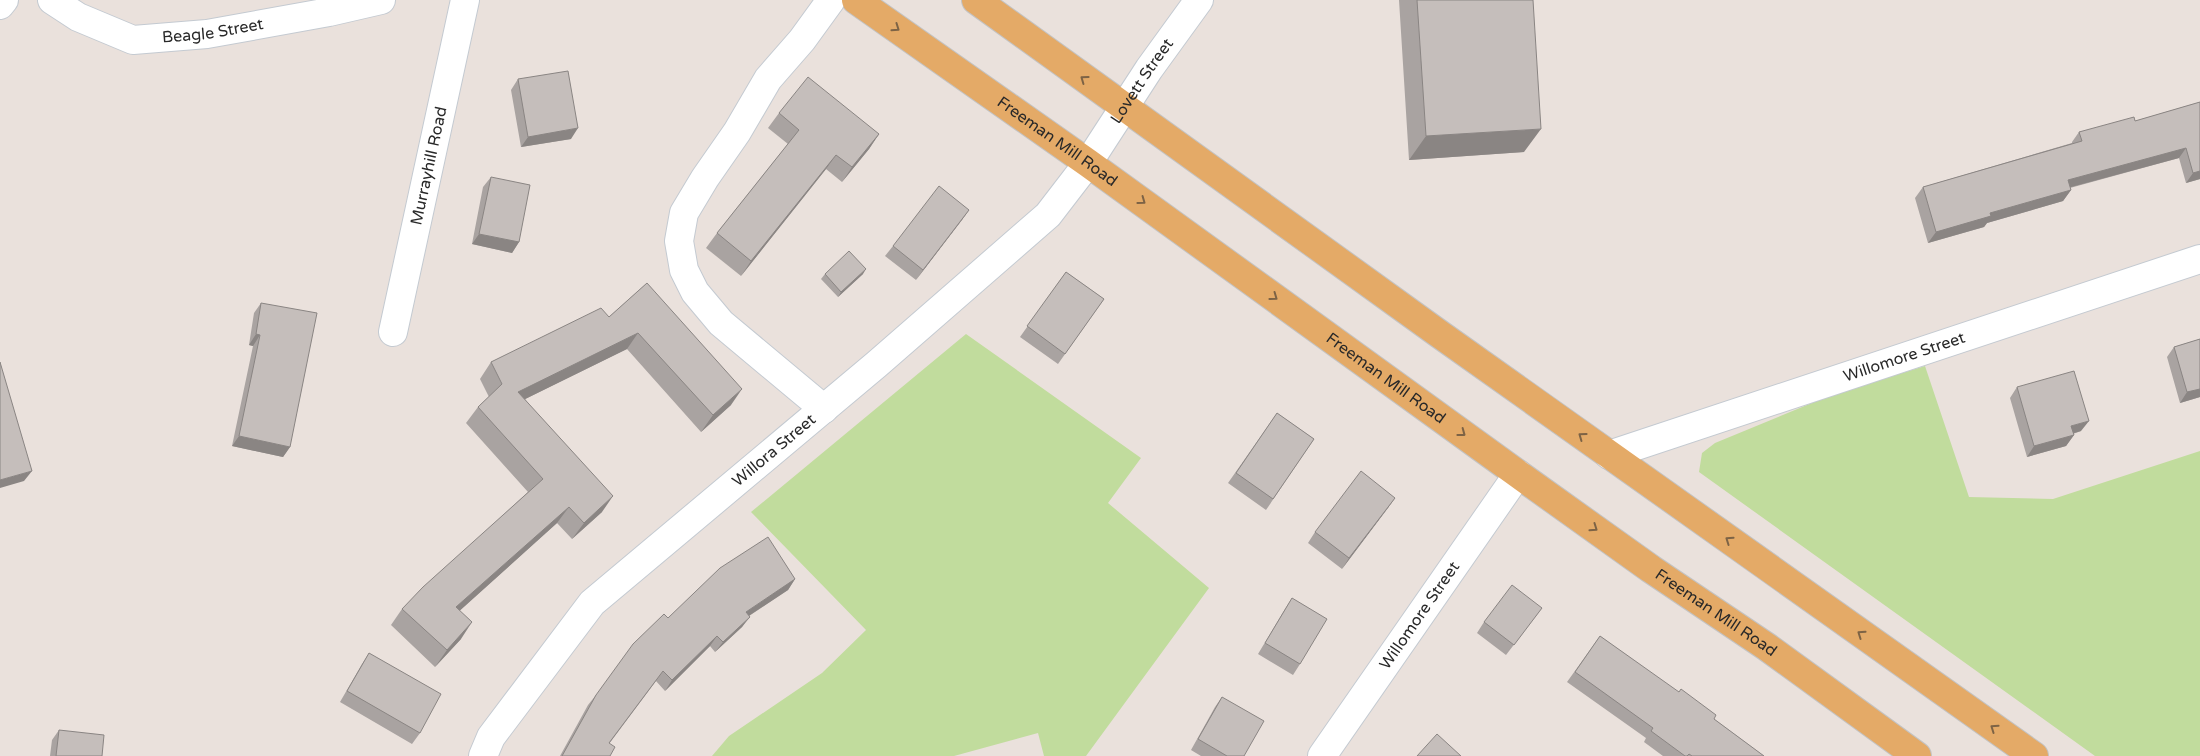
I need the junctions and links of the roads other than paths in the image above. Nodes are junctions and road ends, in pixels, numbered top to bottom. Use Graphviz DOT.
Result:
graph roads {
  1 [pos="4,0"];
  2 [pos="52,0"];
  3 [pos="381,0"];
  4 [pos="465,0"];
  5 [pos="831,0"];
  6 [pos="856,0"];
  7 [pos="976,0"];
  8 [pos="1199,0"];
  9 [pos="0,4"];
  10 [pos="302,9"];
  11 [pos="1124,108"];
  12 [pos="1088,163"];
  13 [pos="2200,260"];
  14 [pos="393,332"];
  15 [pos="824,409"];
  16 [pos="1608,455"];
  17 [pos="1518,474"];
  18 [pos="1911,754"];
  19 [pos="483,756"];
  20 [pos="1322,756"];
  21 [pos="2034,756"];
  1 -- 9 [label="street"];
  2 -- 10 [label="street, Beagle Street"];
  3 -- 10 [label="street, Beagle Street"];
  4 -- 14 [label="street, Murrayhill Road"];
  5 -- 15 [label="street"];
  6 -- 12 [label="main road, Freeman Mill Road, one-way"];
  11 -- 7 [label="main road, one-way"];
  8 -- 11 [label="street, Lovett Street"];
  11 -- 12 [label="street, Lovett Street"];
  16 -- 11 [label="main road, one-way"];
  12 -- 15 [label="street, Willora Street"];
  12 -- 17 [label="main road, Freeman Mill Road, one-way"];
  13 -- 16 [label="street, Willomore Street"];
  15 -- 19 [label="street, Willora Street"];
  21 -- 16 [label="main road, one-way"];
  17 -- 18 [label="main road, Freeman Mill Road, one-way"];
  17 -- 20 [label="street, Willomore Street"];
}
